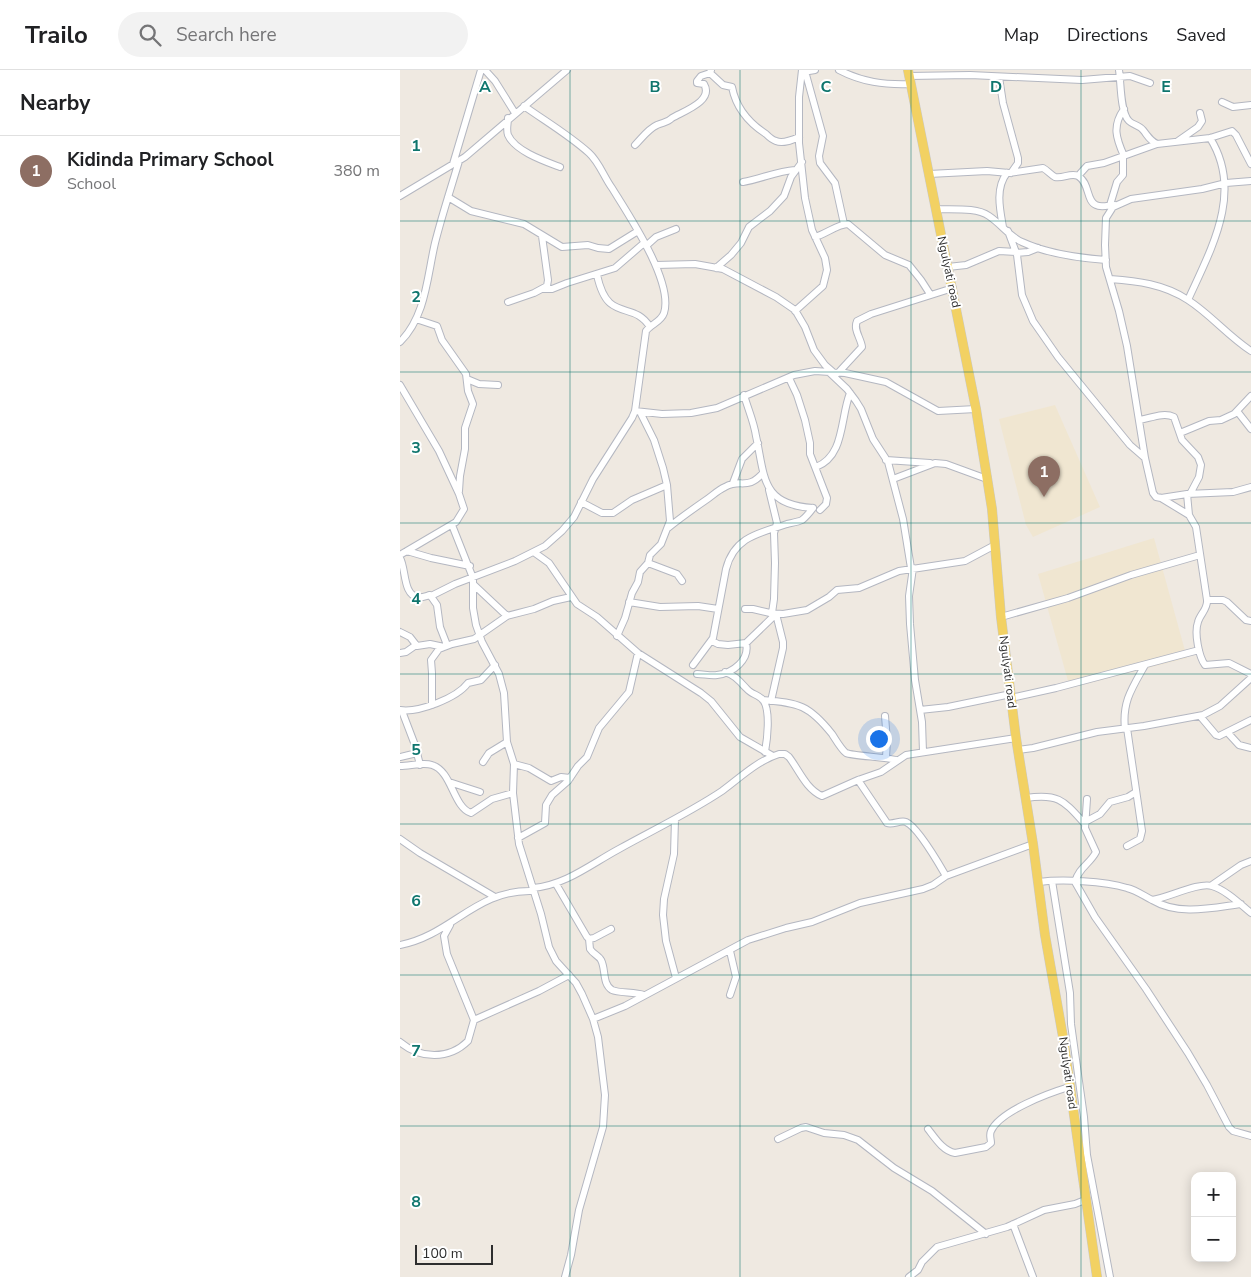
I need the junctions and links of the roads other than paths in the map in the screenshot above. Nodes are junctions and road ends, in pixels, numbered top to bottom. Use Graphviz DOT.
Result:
graph roads {
  1 [pos="483,70"];
  2 [pos="567,70"];
  3 [pos="815,70"];
  4 [pos="839,70"];
  5 [pos="1119,70"];
  6 [pos="710,71"];
  7 [pos="803,71"];
  8 [pos="996,74"];
  9 [pos="909,77"];
  10 [pos="1120,78"];
  11 [pos="1150,83"];
  12 [pos="1222,102"];
  13 [pos="1251,105"];
  14 [pos="524,106"];
  15 [pos="1124,109"];
  16 [pos="515,113"];
  17 [pos="1200,113"];
  18 [pos="508,118"];
  19 [pos="799,138"];
  20 [pos="1210,138"];
  21 [pos="1177,142"];
  22 [pos="1156,144"];
  23 [pos="635,145"];
  24 [pos="1123,156"];
  25 [pos="802,162"];
  26 [pos="456,163"];
  27 [pos="1251,164"];
  28 [pos="560,166"];
  29 [pos="795,170"];
  30 [pos="1009,173"];
  31 [pos="929,174"];
  32 [pos="1078,176"];
  33 [pos="1251,181"];
  34 [pos="743,182"];
  35 [pos="1226,183"];
  36 [pos="400,196"];
  37 [pos="448,197"];
  38 [pos="1113,205"];
  39 [pos="936,209"];
  40 [pos="844,224"];
  41 [pos="676,229"];
  42 [pos="1005,229"];
  43 [pos="638,230"];
  44 [pos="542,236"];
  45 [pos="815,237"];
  46 [pos="645,244"];
  47 [pos="1038,248"];
  48 [pos="1016,252"];
  49 [pos="1106,260"];
  50 [pos="656,265"];
  51 [pos="948,267"];
  52 [pos="716,268"];
  53 [pos="596,275"];
  54 [pos="1110,279"];
  55 [pos="953,288"];
  56 [pos="543,289"];
  57 [pos="930,294"];
  58 [pos="1188,300"];
  59 [pos="508,302"];
  60 [pos="795,311"];
  61 [pos="416,319"];
  62 [pos="650,327"];
  63 [pos="400,342"];
  64 [pos="1251,351"];
  65 [pos="833,372"];
  66 [pos="789,378"];
  67 [pos="467,379"];
  68 [pos="498,385"];
  69 [pos="400,386"];
  70 [pos="850,393"];
  71 [pos="744,395"];
  72 [pos="1251,396"];
  73 [pos="976,409"];
  74 [pos="637,411"];
  75 [pos="1237,411"];
  76 [pos="1140,420"];
  77 [pos="1251,429"];
  78 [pos="1180,433"];
  79 [pos="758,443"];
  80 [pos="1145,458"];
  81 [pos="886,460"];
  82 [pos="932,463"];
  83 [pos="816,467"];
  84 [pos="763,473"];
  85 [pos="893,479"];
  86 [pos="987,479"];
  87 [pos="732,484"];
  88 [pos="667,485"];
  89 [pos="1251,487"];
  90 [pos="769,488"];
  91 [pos="459,494"];
  92 [pos="1188,494"];
  93 [pos="1161,498"];
  94 [pos="581,502"];
  95 [pos="820,510"];
  96 [pos="1190,515"];
  97 [pos="452,525"];
  98 [pos="776,528"];
  99 [pos="667,529"];
  100 [pos="995,546"];
  101 [pos="535,552"];
  102 [pos="402,554"];
  103 [pos="1200,555"];
  104 [pos="648,562"];
  105 [pos="470,566"];
  106 [pos="912,568"];
  107 [pos="474,581"];
  108 [pos="682,581"];
  109 [pos="431,596"];
  110 [pos="571,597"];
  111 [pos="1207,600"];
  112 [pos="629,602"];
  113 [pos="718,609"];
  114 [pos="745,609"];
  115 [pos="774,613"];
  116 [pos="507,616"];
  117 [pos="1001,617"];
  118 [pos="1251,621"];
  119 [pos="400,632"];
  120 [pos="480,636"];
  121 [pos="618,636"];
  122 [pos="712,641"];
  123 [pos="746,643"];
  124 [pos="416,645"];
  125 [pos="446,646"];
  126 [pos="1199,650"];
  127 [pos="400,653"];
  128 [pos="638,653"];
  129 [pos="494,665"];
  130 [pos="692,665"];
  131 [pos="1145,665"];
  132 [pos="725,672"];
  133 [pos="697,674"];
  134 [pos="1251,676"];
  135 [pos="1011,696"];
  136 [pos="763,700"];
  137 [pos="770,701"];
  138 [pos="432,705"];
  139 [pos="401,710"];
  140 [pos="920,710"];
  141 [pos="885,716"];
  142 [pos="1200,716"];
  143 [pos="1251,720"];
  144 [pos="1126,729"];
  145 [pos="1228,733"];
  146 [pos="1016,738"];
  147 [pos="507,742"];
  148 [pos="1251,748"];
  149 [pos="1018,750"];
  150 [pos="765,752"];
  151 [pos="923,752"];
  152 [pos="418,754"];
  153 [pos="773,756"];
  154 [pos="400,757"];
  155 [pos="886,757"];
  156 [pos="896,760"];
  157 [pos="483,762"];
  158 [pos="514,764"];
  159 [pos="420,765"];
  160 [pos="400,766"];
  161 [pos="570,778"];
  162 [pos="858,780"];
  163 [pos="449,782"];
  164 [pos="480,792"];
  165 [pos="1136,792"];
  166 [pos="513,793"];
  167 [pos="1026,798"];
  168 [pos="1087,799"];
  169 [pos="675,819"];
  170 [pos="1085,823"];
  171 [pos="518,838"];
  172 [pos="400,839"];
  173 [pos="1033,844"];
  174 [pos="1128,846"];
  175 [pos="1251,861"];
  176 [pos="946,876"];
  177 [pos="1052,880"];
  178 [pos="1039,882"];
  179 [pos="1075,882"];
  180 [pos="556,884"];
  181 [pos="1212,885"];
  182 [pos="533,890"];
  183 [pos="494,897"];
  184 [pos="1152,900"];
  185 [pos="1240,904"];
  186 [pos="1251,913"];
  187 [pos="452,922"];
  188 [pos="611,929"];
  189 [pos="589,939"];
  190 [pos="400,945"];
  191 [pos="730,951"];
  192 [pos="569,975"];
  193 [pos="676,978"];
  194 [pos="644,995"];
  195 [pos="730,995"];
  196 [pos="593,1019"];
  197 [pos="474,1020"];
  198 [pos="400,1042"];
  199 [pos="1069,1087"];
  200 [pos="928,1129"];
  201 [pos="1251,1136"];
  202 [pos="778,1139"];
  203 [pos="1085,1200"];
  204 [pos="1013,1224"];
  205 [pos="986,1234"];
  206 [pos="565,1277"];
  207 [pos="910,1277"];
  208 [pos="1033,1277"];
  209 [pos="1097,1277"];
  210 [pos="1110,1277"];
  1 -- 16 [label="street"];
  1 -- 26 [label="street"];
  2 -- 14 [label="street"];
  3 -- 7 [label="street"];
  4 -- 9 [label="street"];
  5 -- 10 [label="street"];
  6 -- 19 [label="street"];
  6 -- 23 [label="street"];
  7 -- 19 [label="street"];
  7 -- 40 [label="street"];
  8 -- 9 [label="street"];
  8 -- 10 [label="street"];
  8 -- 30 [label="street"];
  9 -- 31 [label="main road, Ngulyati road"];
  10 -- 11 [label="street"];
  10 -- 15 [label="street"];
  12 -- 13 [label="street"];
  14 -- 16 [label="street"];
  14 -- 43 [label="street"];
  15 -- 22 [label="street"];
  15 -- 24 [label="street"];
  16 -- 18 [label="street"];
  17 -- 21 [label="street"];
  18 -- 26 [label="street"];
  18 -- 28 [label="street"];
  19 -- 25 [label="street"];
  20 -- 21 [label="street"];
  20 -- 27 [label="street"];
  20 -- 35 [label="street"];
  21 -- 22 [label="street"];
  22 -- 24 [label="street"];
  24 -- 32 [label="street"];
  24 -- 38 [label="street"];
  25 -- 29 [label="street"];
  25 -- 45 [label="street"];
  26 -- 36 [label="street"];
  26 -- 37 [label="street"];
  29 -- 34 [label="street"];
  29 -- 52 [label="street"];
  30 -- 31 [label="street"];
  30 -- 32 [label="street"];
  30 -- 42 [label="street"];
  31 -- 39 [label="main road, Ngulyati road"];
  32 -- 38 [label="street"];
  33 -- 35 [label="street"];
  35 -- 38 [label="street"];
  35 -- 58 [label="street"];
  37 -- 44 [label="street"];
  37 -- 61 [label="street"];
  38 -- 49 [label="street"];
  39 -- 42 [label="street"];
  39 -- 51 [label="main road, Ngulyati road"];
  40 -- 45 [label="street"];
  40 -- 57 [label="street"];
  41 -- 46 [label="street"];
  42 -- 47 [label="street"];
  42 -- 48 [label="street"];
  43 -- 44 [label="street"];
  43 -- 46 [label="street"];
  44 -- 56 [label="street"];
  45 -- 60 [label="street"];
  46 -- 50 [label="street"];
  46 -- 53 [label="street"];
  47 -- 48 [label="street"];
  47 -- 49 [label="street"];
  48 -- 51 [label="street"];
  48 -- 80 [label="street"];
  49 -- 54 [label="street"];
  50 -- 52 [label="street"];
  50 -- 62 [label="street"];
  51 -- 55 [label="main road, Ngulyati road"];
  52 -- 60 [label="street"];
  53 -- 56 [label="street"];
  53 -- 62 [label="street"];
  54 -- 58 [label="street"];
  54 -- 76 [label="street"];
  55 -- 57 [label="street"];
  55 -- 73 [label="main road, Ngulyati road"];
  56 -- 59 [label="street"];
  57 -- 65 [label="street"];
  58 -- 64 [label="street"];
  60 -- 65 [label="street"];
  61 -- 63 [label="street"];
  61 -- 67 [label="street"];
  62 -- 74 [label="street"];
  65 -- 66 [label="street"];
  65 -- 70 [label="street"];
  65 -- 73 [label="street"];
  66 -- 71 [label="street"];
  66 -- 83 [label="street"];
  67 -- 68 [label="street"];
  67 -- 91 [label="street"];
  69 -- 91 [label="street"];
  70 -- 81 [label="street"];
  70 -- 83 [label="street"];
  71 -- 74 [label="street"];
  71 -- 79 [label="street"];
  72 -- 75 [label="street"];
  73 -- 86 [label="main road, Ngulyati road"];
  74 -- 88 [label="street"];
  74 -- 94 [label="street"];
  75 -- 77 [label="street"];
  75 -- 78 [label="street"];
  76 -- 78 [label="street"];
  76 -- 80 [label="street"];
  78 -- 92 [label="street"];
  79 -- 84 [label="street"];
  79 -- 87 [label="street"];
  80 -- 93 [label="street"];
  81 -- 82 [label="street"];
  81 -- 85 [label="street"];
  82 -- 85 [label="street"];
  82 -- 86 [label="street"];
  83 -- 95 [label="street"];
  84 -- 87 [label="street"];
  84 -- 90 [label="street"];
  85 -- 106 [label="street"];
  86 -- 100 [label="main road, Ngulyati road"];
  87 -- 99 [label="street"];
  88 -- 94 [label="street"];
  88 -- 99 [label="street"];
  89 -- 92 [label="street"];
  90 -- 98 [label="street"];
  90 -- 98 [label="street"];
  91 -- 97 [label="street"];
  92 -- 93 [label="street"];
  92 -- 96 [label="street"];
  93 -- 96 [label="street"];
  94 -- 101 [label="street"];
  96 -- 103 [label="street"];
  97 -- 102 [label="street"];
  97 -- 105 [label="street"];
  98 -- 113 [label="street"];
  98 -- 115 [label="street"];
  99 -- 104 [label="street"];
  100 -- 106 [label="street"];
  100 -- 117 [label="main road, Ngulyati road"];
  101 -- 107 [label="street"];
  101 -- 110 [label="street"];
  102 -- 105 [label="street"];
  102 -- 109 [label="street"];
  103 -- 111 [label="street"];
  103 -- 117 [label="street"];
  104 -- 108 [label="street"];
  104 -- 112 [label="street"];
  105 -- 107 [label="street"];
  106 -- 115 [label="street"];
  106 -- 140 [label="street"];
  107 -- 109 [label="street"];
  107 -- 116 [label="street"];
  107 -- 120 [label="street"];
  109 -- 125 [label="street"];
  110 -- 116 [label="street"];
  110 -- 121 [label="street"];
  111 -- 118 [label="street"];
  111 -- 126 [label="street"];
  112 -- 113 [label="street"];
  112 -- 121 [label="street"];
  113 -- 122 [label="street"];
  114 -- 115 [label="street"];
  115 -- 123 [label="street"];
  115 -- 137 [label="street"];
  116 -- 120 [label="street"];
  117 -- 135 [label="main road, Ngulyati road"];
  119 -- 124 [label="street"];
  120 -- 125 [label="street"];
  120 -- 129 [label="street"];
  121 -- 128 [label="street"];
  122 -- 123 [label="street"];
  122 -- 130 [label="street"];
  123 -- 132 [label="street"];
  124 -- 125 [label="street"];
  124 -- 127 [label="street"];
  125 -- 138 [label="street"];
  126 -- 131 [label="street"];
  126 -- 134 [label="street"];
  128 -- 150 [label="street"];
  128 -- 161 [label="street"];
  129 -- 138 [label="street"];
  129 -- 147 [label="street"];
  131 -- 135 [label="street"];
  131 -- 144 [label="street"];
  132 -- 133 [label="street"];
  132 -- 136 [label="street"];
  134 -- 142 [label="street"];
  135 -- 140 [label="street"];
  135 -- 146 [label="main road, Ngulyati road"];
  136 -- 137 [label="street"];
  136 -- 150 [label="street"];
  137 -- 155 [label="street"];
  138 -- 139 [label="street"];
  139 -- 152 [label="street"];
  140 -- 151 [label="street"];
  141 -- 155 [label="street"];
  142 -- 144 [label="street"];
  142 -- 145 [label="street"];
  143 -- 145 [label="street"];
  144 -- 149 [label="street"];
  144 -- 165 [label="street"];
  145 -- 148 [label="street"];
  146 -- 149 [label="main road, Ngulyati road"];
  146 -- 151 [label="street"];
  147 -- 157 [label="street"];
  147 -- 158 [label="street"];
  149 -- 167 [label="main road, Ngulyati road"];
  150 -- 153 [label="street"];
  151 -- 156 [label="street"];
  152 -- 154 [label="street"];
  152 -- 159 [label="street"];
  153 -- 162 [label="street"];
  153 -- 169 [label="street"];
  155 -- 156 [label="street"];
  156 -- 162 [label="street"];
  158 -- 161 [label="street"];
  158 -- 166 [label="street"];
  159 -- 160 [label="street"];
  159 -- 163 [label="street"];
  161 -- 171 [label="street"];
  162 -- 176 [label="street"];
  163 -- 164 [label="street"];
  163 -- 166 [label="street"];
  165 -- 170 [label="street"];
  165 -- 174 [label="street"];
  166 -- 171 [label="street"];
  167 -- 170 [label="street"];
  167 -- 173 [label="main road, Ngulyati road"];
  168 -- 170 [label="street"];
  169 -- 180 [label="street"];
  169 -- 193 [label="street"];
  170 -- 179 [label="street"];
  171 -- 182 [label="street"];
  172 -- 183 [label="street"];
  173 -- 176 [label="street"];
  173 -- 178 [label="main road, Ngulyati road"];
  175 -- 181 [label="street"];
  176 -- 191 [label="street"];
  177 -- 178 [label="street"];
  177 -- 179 [label="street"];
  177 -- 210 [label="street"];
  178 -- 199 [label="main road, Ngulyati road"];
  179 -- 184 [label="street"];
  179 -- 201 [label="street"];
  180 -- 182 [label="street"];
  180 -- 189 [label="street"];
  181 -- 184 [label="street"];
  181 -- 185 [label="street"];
  182 -- 183 [label="street"];
  182 -- 192 [label="street"];
  183 -- 187 [label="street"];
  184 -- 185 [label="street"];
  185 -- 186 [label="street"];
  187 -- 190 [label="street"];
  187 -- 197 [label="street"];
  188 -- 189 [label="street"];
  189 -- 194 [label="street"];
  191 -- 193 [label="street"];
  191 -- 195 [label="street"];
  192 -- 196 [label="street"];
  192 -- 197 [label="street"];
  193 -- 194 [label="street"];
  194 -- 196 [label="street"];
  196 -- 206 [label="street"];
  197 -- 198 [label="street"];
  199 -- 200 [label="street"];
  199 -- 203 [label="main road, Ngulyati road"];
  202 -- 205 [label="street"];
  203 -- 204 [label="street"];
  203 -- 209 [label="main road, Ngulyati road"];
  204 -- 205 [label="street"];
  204 -- 208 [label="street"];
  205 -- 207 [label="street"];
}
